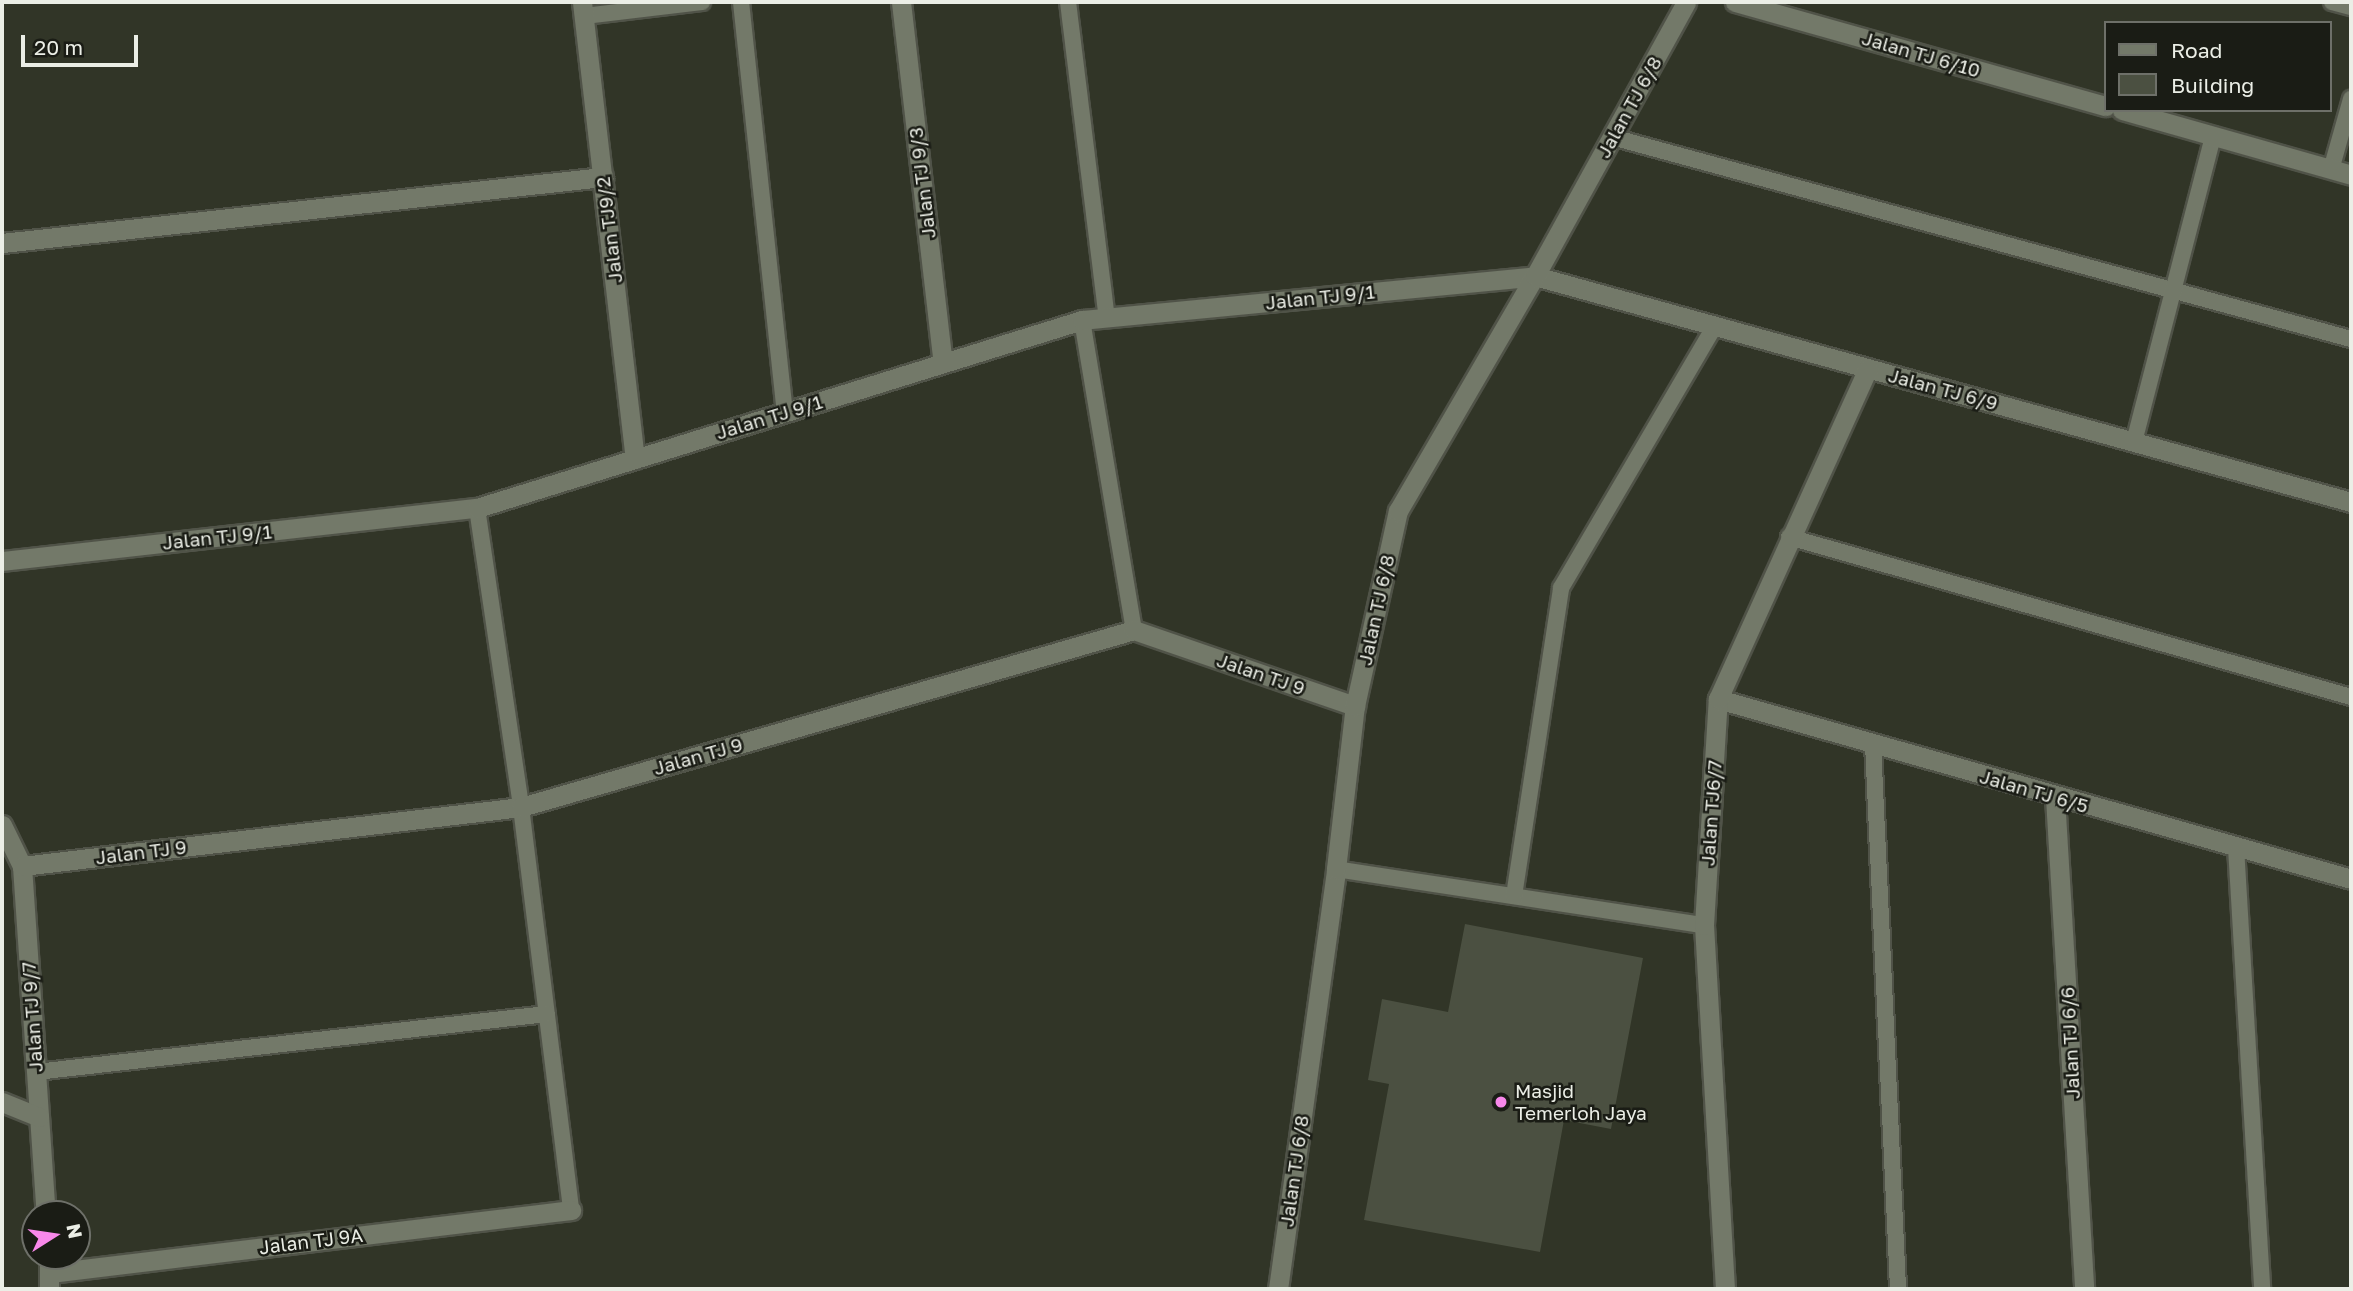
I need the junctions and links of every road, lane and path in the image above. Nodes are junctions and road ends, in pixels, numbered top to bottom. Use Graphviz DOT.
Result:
graph roads {
  1 [pos="702,2"];
  2 [pos="741,2"];
  3 [pos="901,2"];
  4 [pos="1068,2"];
  5 [pos="1686,2"];
  6 [pos="1735,2"];
  7 [pos="2332,2"];
  8 [pos="2351,7"];
  9 [pos="583,9"];
  10 [pos="2351,99"];
  11 [pos="2104,105"];
  12 [pos="2129,112"];
  13 [pos="2213,136"];
  14 [pos="1612,137"];
  15 [pos="2332,170"];
  16 [pos="2351,175"];
  17 [pos="603,177"];
  18 [pos="2,243"];
  19 [pos="1535,276"];
  20 [pos="2172,290"];
  21 [pos="1108,318"];
  22 [pos="1082,320"];
  23 [pos="1715,326"];
  24 [pos="2351,340"];
  25 [pos="943,363"];
  26 [pos="1868,368"];
  27 [pos="785,412"];
  28 [pos="2134,442"];
  29 [pos="635,459"];
  30 [pos="2351,502"];
  31 [pos="477,508"];
  32 [pos="1789,537"];
  33 [pos="2,561"];
  34 [pos="1134,631"];
  35 [pos="2351,697"];
  36 [pos="1718,699"];
  37 [pos="1355,706"];
  38 [pos="1873,744"];
  39 [pos="2055,797"];
  40 [pos="521,807"];
  41 [pos="2,825"];
  42 [pos="2236,847"];
  43 [pos="22,866"];
  44 [pos="1336,869"];
  45 [pos="2351,879"];
  46 [pos="1514,896"];
  47 [pos="1704,925"];
  48 [pos="547,1014"];
  49 [pos="36,1072"];
  50 [pos="2,1102"];
  51 [pos="39,1117"];
  52 [pos="45,1200"];
  53 [pos="571,1210"];
  54 [pos="49,1273"];
  55 [pos="1278,1289"];
  56 [pos="1725,1289"];
  57 [pos="1898,1289"];
  58 [pos="2084,1289"];
  59 [pos="2262,1289"];
  1 -- 9 [label="lane"];
  2 -- 27 [label="lane"];
  3 -- 25 [label="street, Jalan TJ 9/3"];
  4 -- 21 [label="lane"];
  5 -- 14 [label="street, Jalan TJ 6/8"];
  6 -- 11 [label="street, Jalan TJ 6/10"];
  7 -- 8 [label="lane"];
  9 -- 17 [label="street, Jalan TJ9/2"];
  10 -- 15 [label="lane"];
  12 -- 13 [label="street"];
  13 -- 15 [label="street"];
  13 -- 20 [label="lane"];
  14 -- 19 [label="street, Jalan TJ 6/8"];
  14 -- 20 [label="lane"];
  15 -- 16 [label="street"];
  17 -- 18 [label="street"];
  17 -- 29 [label="street, Jalan TJ9/2"];
  19 -- 21 [label="street, Jalan TJ 9/1"];
  19 -- 23 [label="street, Jalan TJ 6/9"];
  19 -- 37 [label="street, Jalan TJ 6/8"];
  20 -- 24 [label="lane"];
  20 -- 28 [label="lane"];
  21 -- 22 [label="street, Jalan TJ 9/1"];
  22 -- 25 [label="street, Jalan TJ 9/1"];
  22 -- 34 [label="lane"];
  23 -- 26 [label="street, Jalan TJ 6/9"];
  23 -- 46 [label="lane"];
  25 -- 27 [label="street, Jalan TJ 9/1"];
  26 -- 28 [label="street, Jalan TJ 6/9"];
  26 -- 32 [label="street, Jalan TJ6/7"];
  27 -- 29 [label="street, Jalan TJ 9/1"];
  28 -- 30 [label="street, Jalan TJ 6/9"];
  29 -- 31 [label="street, Jalan TJ 9/1"];
  31 -- 33 [label="street, Jalan TJ 9/1"];
  31 -- 40 [label="lane"];
  32 -- 35 [label="lane"];
  32 -- 36 [label="street, Jalan TJ6/7"];
  34 -- 37 [label="street, Jalan TJ 9"];
  34 -- 40 [label="street, Jalan TJ 9"];
  36 -- 38 [label="street, Jalan TJ 6/5"];
  36 -- 47 [label="street, Jalan TJ6/7"];
  37 -- 44 [label="street, Jalan TJ 6/8"];
  38 -- 39 [label="street, Jalan TJ 6/5"];
  38 -- 57 [label="lane"];
  39 -- 42 [label="street, Jalan TJ 6/5"];
  39 -- 58 [label="street, Jalan TJ 6/6"];
  40 -- 43 [label="street, Jalan TJ 9"];
  40 -- 48 [label="lane"];
  41 -- 43 [label="street, Jalan TJ 9/7"];
  42 -- 45 [label="street, Jalan TJ 6/5"];
  42 -- 59 [label="lane"];
  43 -- 49 [label="street, Jalan TJ 9/7"];
  44 -- 46 [label="lane"];
  44 -- 55 [label="street, Jalan TJ 6/8"];
  46 -- 47 [label="lane"];
  47 -- 56 [label="street, Jalan TJ6/7"];
  48 -- 49 [label="lane"];
  48 -- 53 [label="lane"];
  49 -- 51 [label="street, Jalan TJ 9/7"];
  50 -- 51 [label="street"];
  51 -- 52 [label="street, Jalan TJ 9/7"];
  53 -- 54 [label="street, Jalan TJ 9A"];
}
